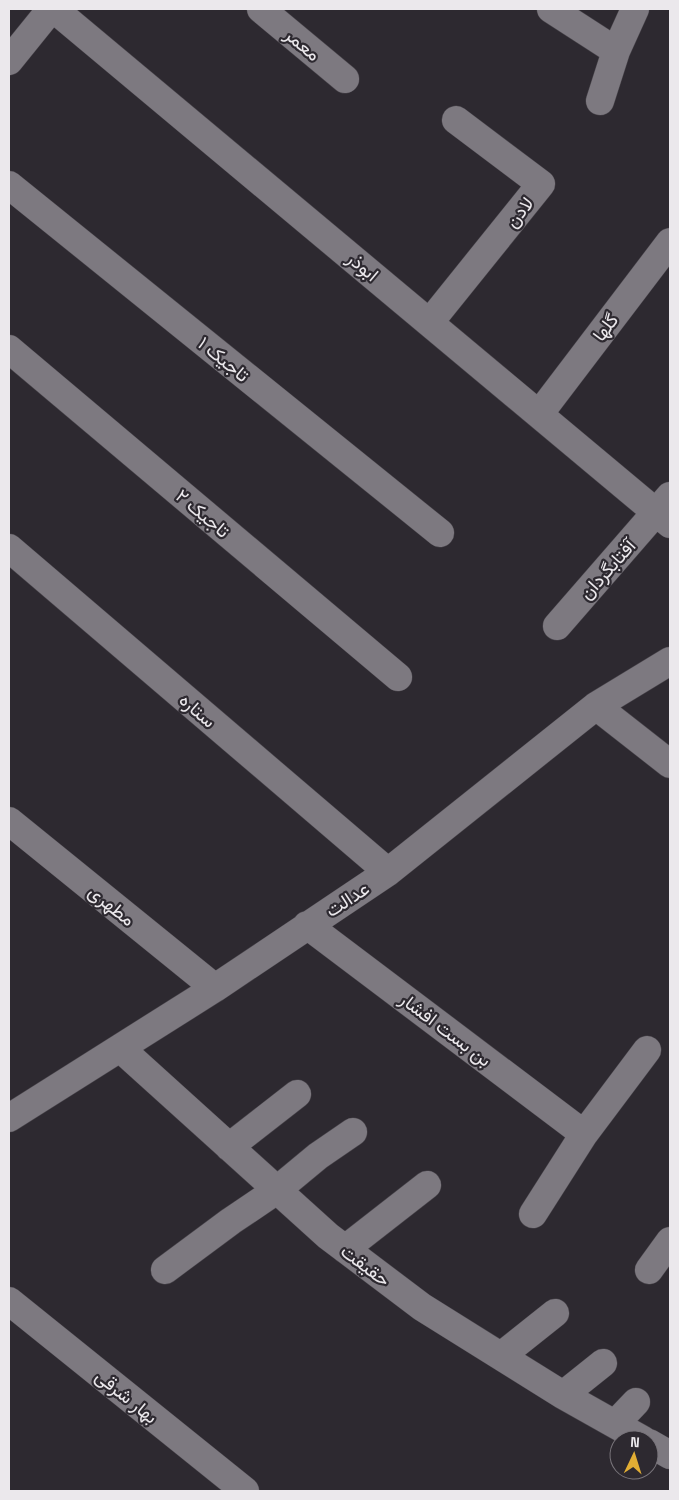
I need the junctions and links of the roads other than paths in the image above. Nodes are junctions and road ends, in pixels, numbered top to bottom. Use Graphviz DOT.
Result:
graph roads {
  1 [pos="52,9"];
  2 [pos="261,9"];
  3 [pos="551,9"];
  4 [pos="635,9"];
  5 [pos="616,51"];
  6 [pos="9,61"];
  7 [pos="346,79"];
  8 [pos="600,101"];
  9 [pos="456,120"];
  10 [pos="9,185"];
  11 [pos="670,242"];
  12 [pos="430,322"];
  13 [pos="9,349"];
  14 [pos="540,413"];
  15 [pos="666,511"];
  16 [pos="440,532"];
  17 [pos="9,548"];
  18 [pos="557,626"];
  19 [pos="670,661"];
  20 [pos="398,678"];
  21 [pos="596,706"];
  22 [pos="670,764"];
  23 [pos="9,821"];
  24 [pos="388,872"];
  25 [pos="307,925"];
  26 [pos="216,988"];
  27 [pos="120,1048"];
  28 [pos="646,1050"];
  29 [pos="297,1094"];
  30 [pos="9,1118"];
  31 [pos="353,1132"];
  32 [pos="584,1134"];
  33 [pos="229,1147"];
  34 [pos="428,1186"];
  35 [pos="277,1190"];
  36 [pos="533,1214"];
  37 [pos="670,1241"];
  38 [pos="345,1249"];
  39 [pos="165,1270"];
  40 [pos="649,1270"];
  41 [pos="9,1302"];
  42 [pos="556,1313"];
  43 [pos="501,1356"];
  44 [pos="602,1364"];
  45 [pos="563,1395"];
  46 [pos="636,1402"];
  47 [pos="615,1424"];
  48 [pos="626,1430"];
  49 [pos="659,1449"];
  50 [pos="670,1455"];
  51 [pos="245,1491"];
  1 -- 6 [label="street"];
  1 -- 12 [label="street, ابوذر"];
  2 -- 7 [label="street, معمر"];
  3 -- 5 [label="street"];
  4 -- 5 [label="street"];
  5 -- 8 [label="street"];
  9 -- 12 [label="street, لادن"];
  10 -- 16 [label="street, تاجیک ۱"];
  11 -- 14 [label="street, گلها"];
  12 -- 14 [label="street, ابوذر"];
  13 -- 20 [label="street, تاجیک ۲"];
  14 -- 15 [label="street, ابوذر"];
  15 -- 18 [label="street, آفتابگردان"];
  17 -- 24 [label="street, ستاره"];
  19 -- 21 [label="street, عدالت"];
  21 -- 22 [label="street"];
  21 -- 24 [label="street, عدالت"];
  23 -- 26 [label="street, مطهری"];
  24 -- 25 [label="street, عدالت"];
  25 -- 26 [label="street, عدالت"];
  25 -- 32 [label="street, بن بست افشار"];
  26 -- 27 [label="street, عدالت"];
  27 -- 30 [label="street, عدالت"];
  27 -- 33 [label="street, حقیقت"];
  28 -- 32 [label="street"];
  29 -- 33 [label="street"];
  31 -- 35 [label="street"];
  32 -- 36 [label="street"];
  33 -- 35 [label="street, حقیقت"];
  34 -- 38 [label="street"];
  35 -- 38 [label="street, حقیقت"];
  35 -- 39 [label="street"];
  37 -- 40 [label="street"];
  38 -- 43 [label="street, حقیقت"];
  41 -- 51 [label="street, بهار شرقی"];
  42 -- 43 [label="street"];
  43 -- 45 [label="street, حقیقت"];
  44 -- 45 [label="street"];
  45 -- 47 [label="street, حقیقت"];
  46 -- 47 [label="street"];
  47 -- 48 [label="street, حقیقت"];
  49 -- 50 [label="street"];
}
